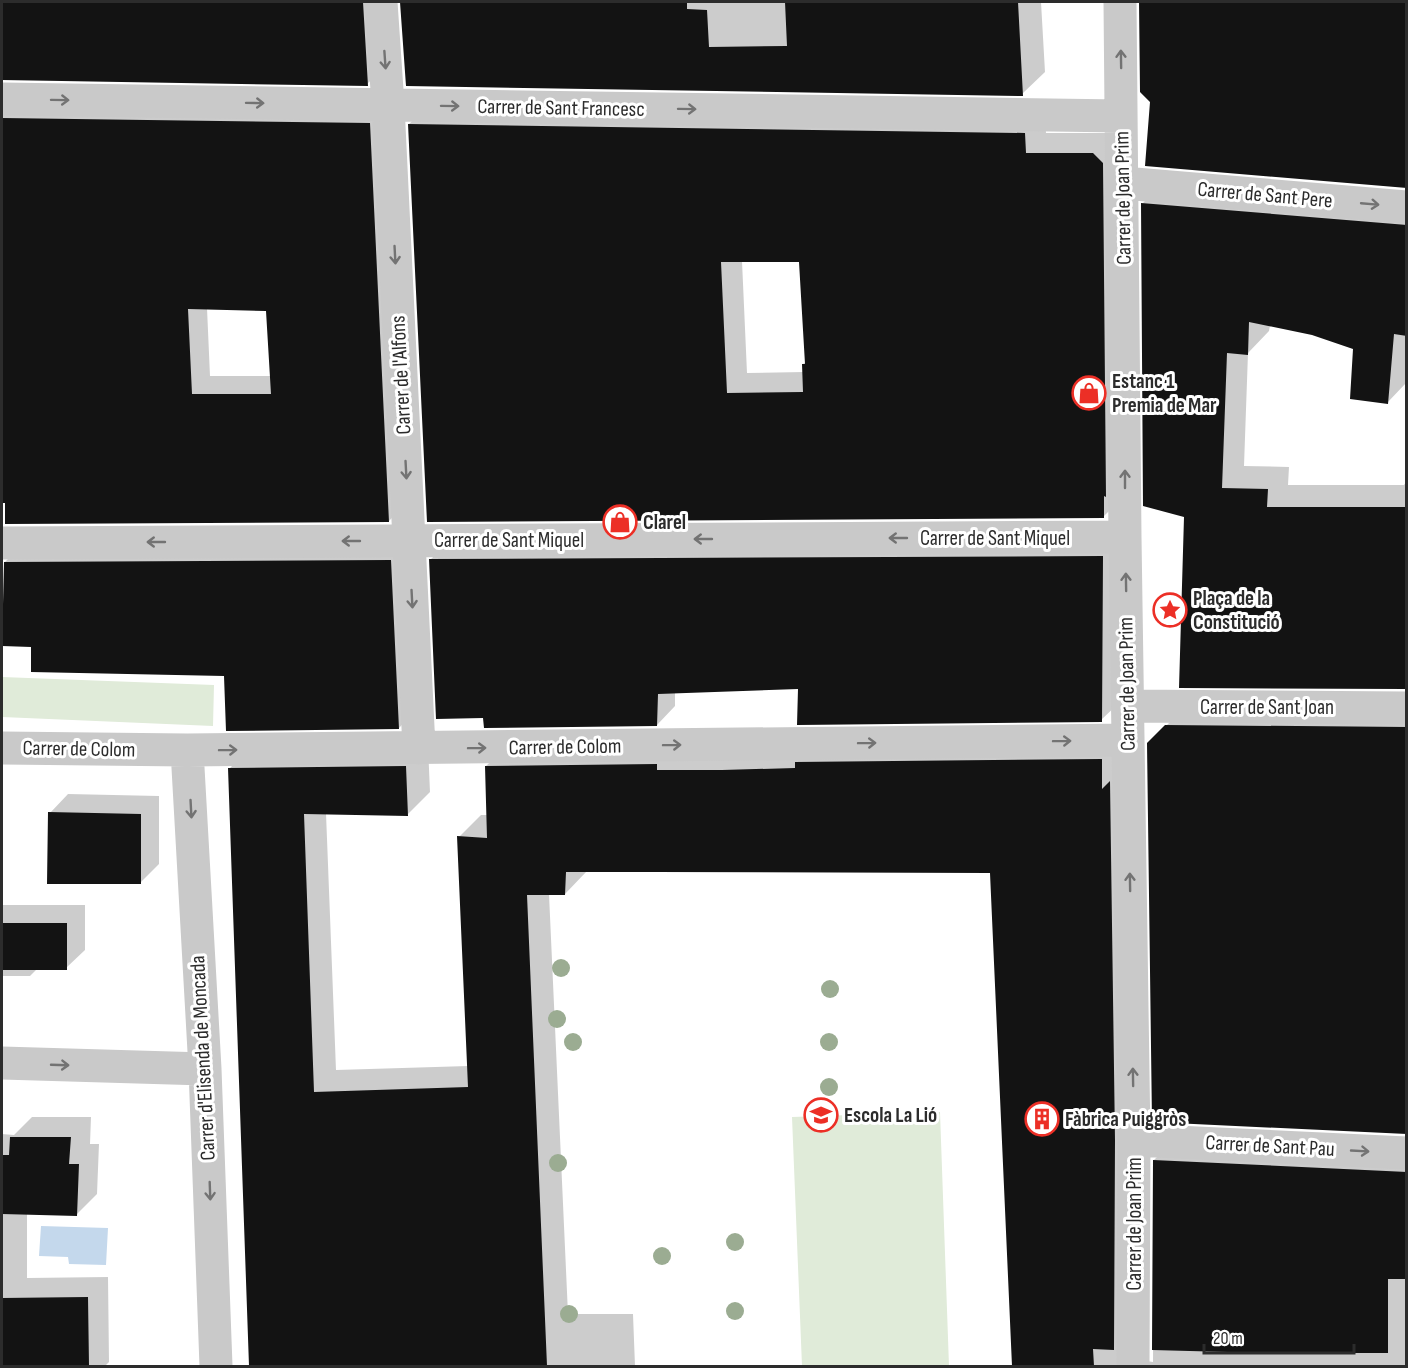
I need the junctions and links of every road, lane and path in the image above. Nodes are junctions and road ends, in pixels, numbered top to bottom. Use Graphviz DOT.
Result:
graph roads {
  1 [pos="381,2"];
  2 [pos="1120,2"];
  3 [pos="2,99"];
  4 [pos="388,105"];
  5 [pos="1121,116"];
  6 [pos="1123,183"];
  7 [pos="1407,207"];
  8 [pos="1125,537"];
  9 [pos="409,541"];
  10 [pos="2,543"];
  11 [pos="1128,706"];
  12 [pos="1407,708"];
  13 [pos="1128,740"];
  14 [pos="2,748"];
  15 [pos="419,748"];
  16 [pos="187,750"];
  17 [pos="2,1063"];
  18 [pos="205,1069"];
  19 [pos="1134,1140"];
  20 [pos="1407,1153"];
  21 [pos="216,1366"];
  22 [pos="1133,1366"];
  1 -- 4 [label="street, Carrer de l'Alfons, one-way"];
  5 -- 2 [label="street, Carrer de Joan Prim, one-way"];
  3 -- 4 [label="street, Carrer de Sant Francesc, one-way"];
  4 -- 5 [label="street, Carrer de Sant Francesc, one-way"];
  4 -- 9 [label="street, Carrer de l'Alfons, one-way"];
  5 -- 6 [label="street, Carrer de Joan Prim"];
  6 -- 7 [label="street, Carrer de Sant Pere, one-way"];
  8 -- 6 [label="street, Carrer de Joan Prim, one-way"];
  8 -- 9 [label="street, Carrer de Sant Miquel, one-way"];
  11 -- 8 [label="street, Carrer de Joan Prim, one-way"];
  9 -- 10 [label="street, Carrer de Sant Miquel, one-way"];
  9 -- 15 [label="street, Carrer de l'Alfons, one-way"];
  11 -- 12 [label="street, Carrer de Sant Joan"];
  11 -- 13 [label="street, Carrer de Joan Prim"];
  15 -- 13 [label="street, Carrer de Colom, one-way"];
  19 -- 13 [label="street, Carrer de Joan Prim, one-way"];
  14 -- 16 [label="street, Carrer de Colom"];
  16 -- 15 [label="street, Carrer de Colom, one-way"];
  16 -- 18 [label="street, Carrer d'Elisenda de Moncada, one-way"];
  17 -- 18 [label="street, one-way"];
  18 -- 21 [label="street, Carrer d'Elisenda de Moncada, one-way"];
  19 -- 20 [label="street, Carrer de Sant Pau, one-way"];
  19 -- 22 [label="street, Carrer de Joan Prim"];
}
